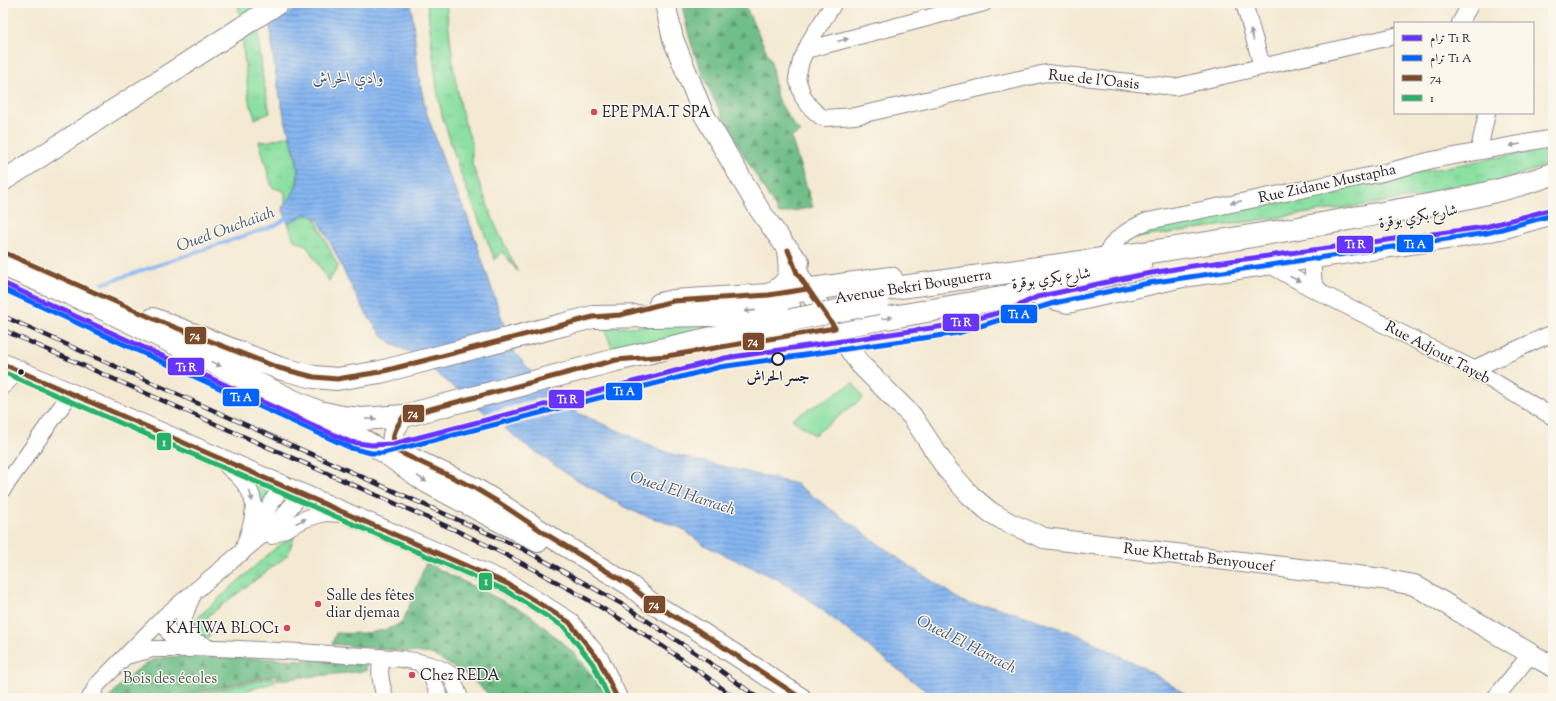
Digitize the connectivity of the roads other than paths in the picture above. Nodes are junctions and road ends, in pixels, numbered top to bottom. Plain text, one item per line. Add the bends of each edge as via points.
1 (279, 3) edge
2 (665, 3) edge
3 (834, 3) edge
4 (984, 3) edge
5 (1244, 3) edge
6 (1471, 3) edge
7 (1461, 22) edge
8 (1394, 36) edge
9 (806, 50) junction
10 (1262, 66) junction
11 (1487, 114) edge
12 (1553, 138) edge
13 (1479, 150) junction
14 (1553, 174) edge
15 (3, 181) edge
16 (1553, 185) edge
17 (1553, 216) edge
18 (788, 250) junction
19 (3, 252) edge
20 (1102, 255) junction
21 (1139, 259) junction
22 (1312, 260) junction
23 (3, 265) edge
24 (1270, 265) junction
25 (814, 288) junction
26 (1016, 292) junction
27 (1321, 292) junction
28 (769, 295) junction
29 (876, 297) junction
30 (790, 313) junction
31 (620, 315) junction
32 (838, 325) junction
33 (1553, 333) edge
34 (616, 360) junction
35 (11, 368) edge
36 (1474, 369) junction
37 (3, 386) edge
38 (71, 393) junction
39 (319, 412) junction
40 (404, 416) junction
41 (1553, 417) edge
42 (217, 457) junction
43 (3, 489) edge
44 (291, 489) junction
45 (350, 515) junction
46 (242, 553) junction
47 (194, 593) junction
48 (650, 602) junction
49 (164, 617) junction
50 (215, 648) junction
51 (1530, 655) junction
52 (126, 656) junction
53 (382, 658) junction
54 (420, 663) junction
55 (1553, 667) edge
56 (90, 698) edge
57 (385, 698) edge
58 (440, 698) edge
59 (460, 698) edge
60 (617, 698) edge
61 (801, 698) edge
62 (1494, 698) edge

1 - 15 main road
2 - 18 main road via 673,39 703,112 759,209
3 - 9 street, Rue de l'Oasis
9 -> 4 street
10 -> 5 street
6 - 7 street
8 - 10 street, Rue de l'Oasis via 1289,62
9 - 10 street, Rue de l'Oasis via 798,70 799,87 815,113 825,118 855,116 1046,73 1175,87
11 - 13 street
12 -> 13 street, Rue Zidane Mustapha
13 -> 20 street, Rue Zidane Mustapha via 1378,174 1148,221 1124,234
14 - 21 highway, شارع بكري بوقرة via 1485,194
16 - 21 highway, شارع بكري بوقرة via 1478,206
17 - 22 street via 1467,238
18 - 25 main road
18 - 28 highway via 788,280 780,289
19 - 31 highway, Avenue Bekri Bouguerra via 159,321 279,368 314,377 337,379 380,372 593,317
20 - 21 highway, Avenue Bekri Bouguerra
20 - 25 highway via 1042,255
20 - 29 highway, Avenue Bekri Bouguerra
21 - 26 highway via 1063,286
21 - 29 highway, شارع بكري بوقرة
22 - 24 street
22 - 27 street via 1313,281
23 -> 39 highway, Avenue Bekri Bouguerra via 98,306 267,390
24 - 26 street via 1143,287 1068,305
24 -> 27 street, Rue Adjout Tayeb
25 - 28 highway
25 - 32 highway via 822,293
32 -> 26 highway via 1007,297
27 - 36 street, Rue Adjout Tayeb
28 - 31 highway via 674,301
29 - 30 highway, Avenue Bekri Bouguerra
30 -> 31 highway, Avenue Bekri Bouguerra
30 - 34 highway, Avenue Bekri Bouguerra
32 - 34 highway via 667,356
32 - 51 main road, Rue Khettab Benyoucef via 860,364 912,416 947,469 970,495 990,512 1028,533 1044,538 1414,585
33 - 36 street
34 - 40 highway, Avenue Bekri Bouguerra
35 - 37 street
35 - 38 main road
36 - 41 street, Rue Adjout Tayeb
38 - 42 main road
38 - 43 street
39 -> 40 highway, Avenue Bekri Bouguerra via 362,419
39 -> 48 main road via 451,497 638,598
40 - 48 main road via 393,436 393,444 397,450 473,487 631,586
42 - 44 main road
42 -> 46 street via 242,477 253,499 254,518
44 - 45 main road
44 - 46 street via 296,500 279,522
46 -> 45 street via 305,519 324,513
45 - 60 main road via 508,584 569,622 599,660
46 - 47 street
47 - 49 street
47 - 50 street via 183,621 184,631 197,642
48 - 61 main road
49 - 50 street via 169,634 180,644
49 - 52 street
50 - 52 street via 153,649
50 - 53 street
51 - 55 main road, Rue Khettab Benyoucef
51 - 62 street
52 - 56 street via 97,685
53 - 54 street
53 - 57 street via 380,674
54 - 58 street via 430,672
54 - 59 street via 434,665 451,674

